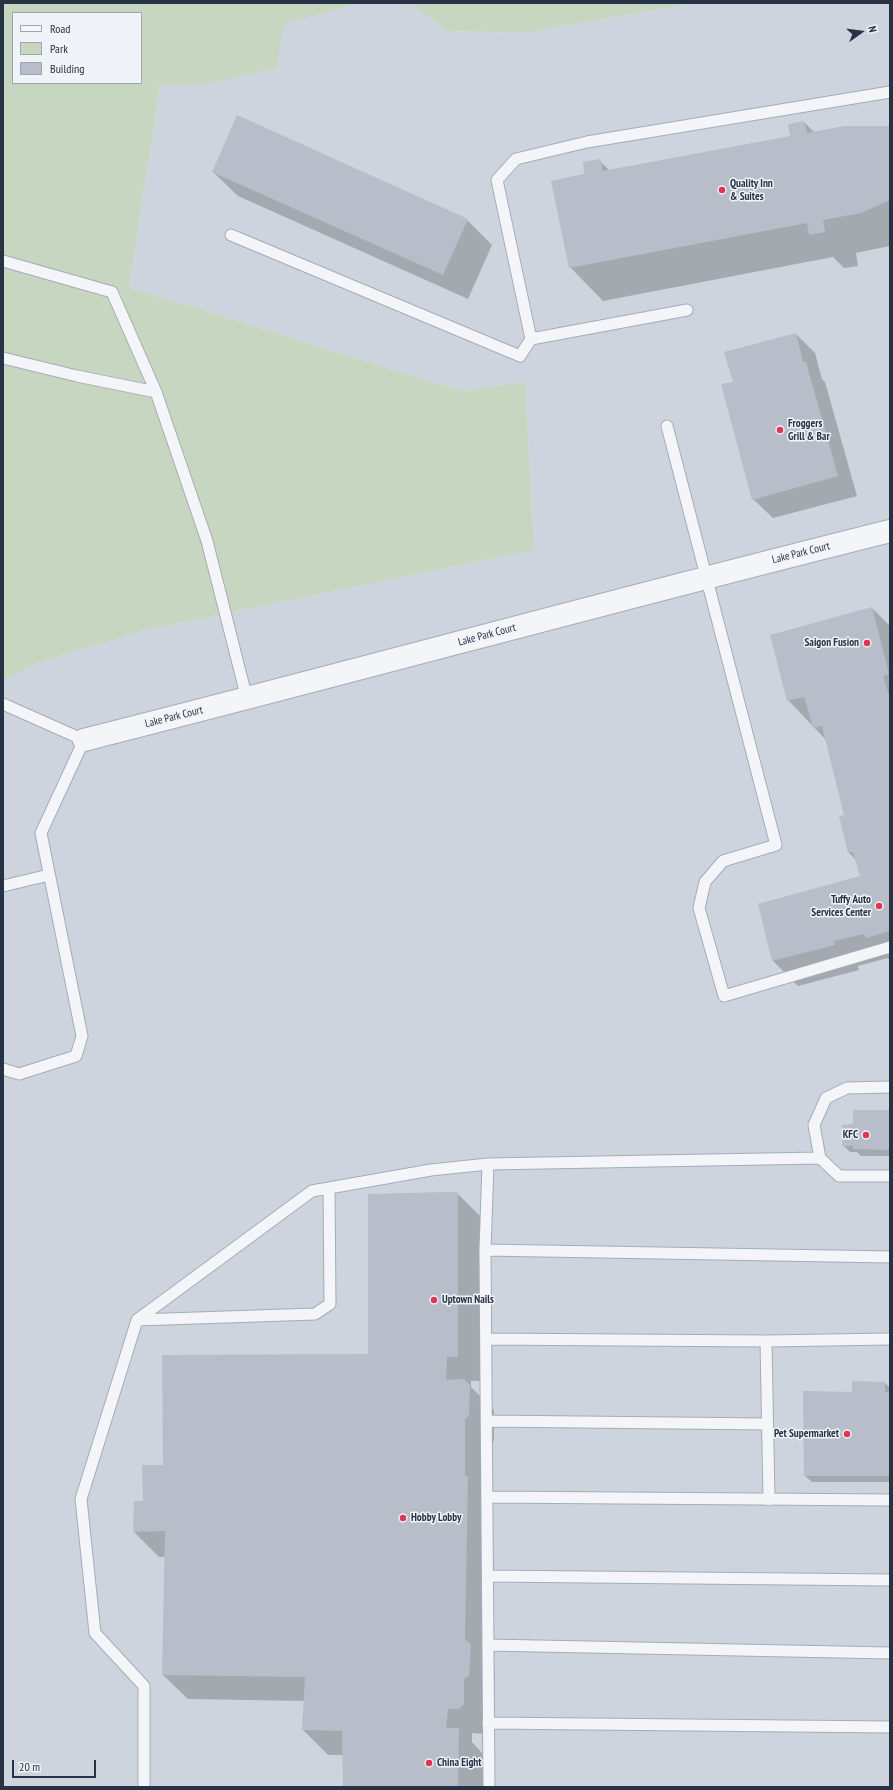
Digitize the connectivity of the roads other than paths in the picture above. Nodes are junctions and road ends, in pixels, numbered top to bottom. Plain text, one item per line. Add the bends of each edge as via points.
1 (890, 92) edge
2 (231, 235) dead end
3 (3, 261) edge
4 (687, 310) dead end
5 (531, 339) junction
6 (3, 358) edge
7 (156, 392) junction
8 (667, 426) dead end
9 (890, 531) edge
10 (707, 577) junction
11 (247, 699) junction
12 (3, 704) edge
13 (84, 740) junction
14 (49, 875) junction
15 (3, 886) edge
16 (890, 947) edge
17 (3, 1069) edge
18 (890, 1087) edge
19 (820, 1158) junction
20 (488, 1164) junction
21 (890, 1176) edge
22 (329, 1188) junction
23 (485, 1250) junction
24 (890, 1257) edge
25 (137, 1320) junction
26 (486, 1339) junction
27 (890, 1339) edge
28 (766, 1340) junction
29 (487, 1421) junction
30 (767, 1424) junction
31 (488, 1497) junction
32 (769, 1500) junction
33 (890, 1500) edge
34 (488, 1576) junction
35 (890, 1580) edge
36 (488, 1645) junction
37 (890, 1653) edge
38 (488, 1723) junction
39 (890, 1727) edge
40 (144, 1787) edge
41 (489, 1787) edge

1 - 5 lane via 587,142 516,159 497,180
2 - 5 lane via 520,356
3 - 7 lane via 112,292
4 - 5 lane
6 - 7 lane
7 - 11 lane via 207,541
8 - 10 lane
9 - 10 street, Lake Park Court
10 - 11 street, Lake Park Court
10 - 16 lane via 776,845 723,861 705,882 699,908 724,996
11 - 13 street, Lake Park Court
12 - 13 lane
13 - 14 lane via 40,833
14 - 15 lane
14 - 17 lane via 82,1036 76,1056 19,1074
18 - 19 lane via 847,1088 826,1098 814,1125
19 - 20 lane
19 - 21 lane via 839,1176
20 - 22 lane via 431,1170
20 - 23 lane
22 - 25 lane via 312,1191
22 - 25 lane via 330,1304 315,1314
23 - 24 lane
23 - 26 lane
25 - 40 lane via 81,1499 95,1633 144,1686
26 - 28 lane
26 - 29 lane
27 - 28 lane
28 - 30 lane
29 - 30 lane
29 - 31 lane
30 - 32 lane
31 - 32 lane
31 - 34 lane
32 - 33 lane
34 - 35 lane
34 - 36 lane
36 - 37 lane
36 - 38 lane
38 - 39 lane
38 - 41 lane

